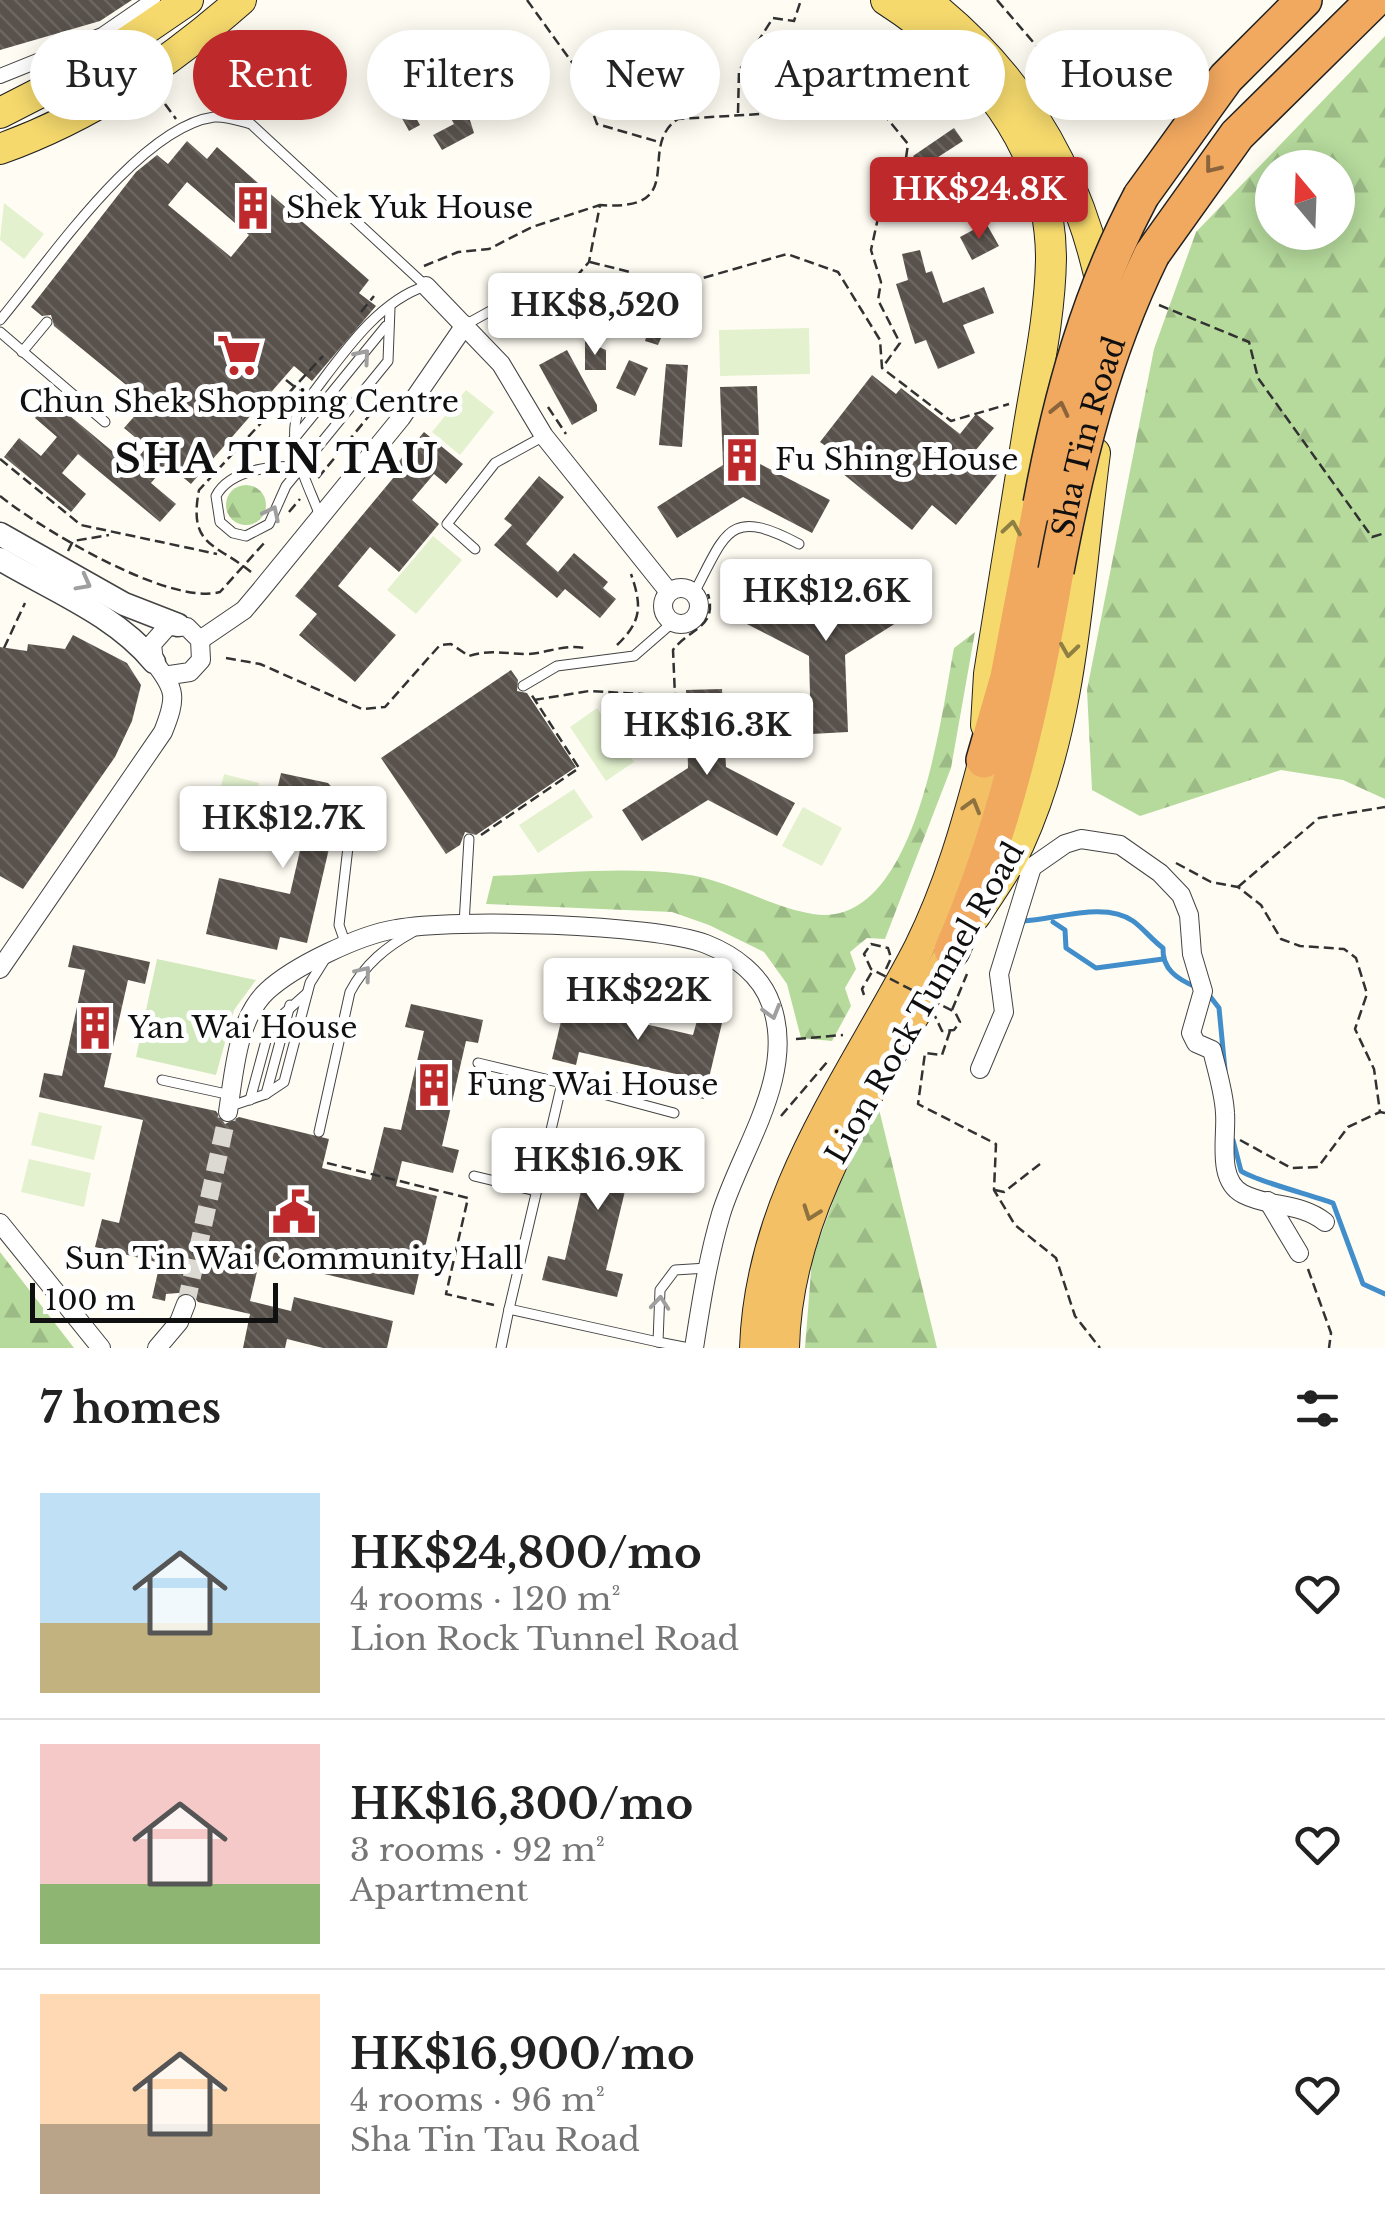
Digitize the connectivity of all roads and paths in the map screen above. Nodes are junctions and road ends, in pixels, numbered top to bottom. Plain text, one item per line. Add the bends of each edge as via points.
1 (153, 0) edge
2 (188, 0) edge
3 (241, 0) edge
4 (527, 0) edge
5 (801, 0) edge
6 (886, 0) edge
7 (925, 0) edge
8 (997, 0) edge
9 (1304, 0) edge
10 (1374, 0) edge
11 (113, 30) edge
12 (120, 30) edge
13 (1025, 33) edge
14 (30, 65) edge
15 (0, 76) edge
16 (30, 92) edge
17 (0, 114) edge
18 (738, 114) junction
19 (173, 115) edge
20 (181, 126) junction
21 (662, 143) junction
22 (0, 149) edge
23 (600, 205) junction
24 (589, 262) junction
25 (421, 266) dead end
26 (576, 277) dead end
27 (426, 286) junction
28 (374, 296) dead end
29 (395, 300) junction
30 (1149, 301) dead end
31 (503, 304) dead end
32 (361, 312) dead end
33 (0, 320) edge
34 (47, 322) dead end
35 (387, 325) junction
36 (465, 325) junction
37 (0, 332) edge
38 (22, 352) junction
39 (322, 357) dead end
40 (882, 368) junction
41 (286, 380) dead end
42 (296, 388) junction
43 (309, 398) junction
44 (1014, 400) dead end
45 (384, 404) dead end
46 (105, 422) dead end
47 (544, 436) junction
48 (293, 440) junction
49 (0, 459) edge
50 (301, 467) junction
51 (309, 488) junction
52 (0, 496) edge
53 (288, 514) dead end
54 (320, 516) junction
55 (1385, 532) edge
56 (0, 534) edge
57 (266, 540) dead end
58 (799, 544) dead end
59 (474, 549) dead end
60 (220, 555) junction
61 (0, 559) edge
62 (244, 566) junction
63 (250, 572) dead end
64 (632, 574) dead end
65 (669, 592) junction
66 (694, 593) junction
67 (25, 602) dead end
68 (672, 623) junction
69 (178, 625) junction
70 (694, 634) dead end
71 (200, 640) junction
72 (4, 648) dead end
73 (583, 648) dead end
74 (603, 652) dead end
75 (226, 658) dead end
76 (162, 669) junction
77 (524, 685) joint
78 (534, 700) junction
79 (984, 760) junction
80 (1385, 807) edge
81 (351, 820) dead end
82 (469, 841) joint
83 (1138, 856) junction
84 (1020, 866) junction
85 (1238, 887) junction
86 (464, 924) junction
87 (425, 925) junction
88 (346, 945) junction
89 (952, 950) junction
90 (327, 956) junction
91 (886, 969) dead end
92 (0, 970) edge
93 (873, 970) junction
94 (308, 992) junction
95 (960, 995) dead end
96 (867, 1002) dead end
97 (290, 1004) junction
98 (952, 1010) junction
99 (935, 1016) dead end
100 (950, 1031) junction
101 (843, 1035) dead end
102 (794, 1040) dead end
103 (837, 1049) dead end
104 (478, 1063) dead end
105 (980, 1070) dead end
106 (162, 1080) dead end
107 (562, 1084) junction
108 (266, 1094) junction
109 (250, 1100) junction
110 (229, 1105) junction
111 (1383, 1112) edge
112 (674, 1113) dead end
113 (780, 1117) dead end
114 (319, 1132) dead end
115 (1225, 1134) junction
116 (326, 1163) dead end
117 (1040, 1164) dead end
118 (474, 1176) dead end
119 (994, 1190) junction
120 (536, 1191) junction
121 (1268, 1201) junction
122 (1325, 1222) dead end
123 (0, 1223) edge
124 (1299, 1253) joint
125 (707, 1268) junction
126 (186, 1304) tunnel mouth
127 (509, 1309) junction
128 (658, 1342) junction
129 (101, 1348) edge
130 (156, 1348) edge
131 (501, 1348) edge
132 (691, 1348) edge
133 (754, 1348) edge
134 (784, 1348) edge
135 (1100, 1348) edge
136 (1329, 1348) edge

1 - 11 street
2 - 12 main road
3 - 22 main road via 151,74 79,117
4 - 21 path via 576,68 597,124
5 - 18 path via 794,21 773,18 739,71
79 -> 6 main road, Lion Rock Tunnel Road via 988,674 1049,306 1049,232 1029,156 992,92 946,43
7 -> 84 main road, Lion Rock Tunnel Road via 992,60 1053,146 1084,218 1105,303 1103,399 1060,711
8 - 13 path
79 -> 9 highway, Sha Tin Road, bridge via 1008,678 1078,344 1100,280 1142,196 1226,78
10 -> 89 highway, Sha Tin Road, bridge via 1237,135 1152,254 1120,324 1091,408 1012,780
14 - 15 street
16 - 17 main road
18 - 21 path via 678,119
18 - 40 path via 854,104 886,116 908,144 898,189 872,234 878,300 900,343
19 - 20 path
20 - 27 lane via 216,117 251,124
20 - 33 lane via 125,171
21 - 23 path via 647,198 632,207
23 - 24 path
23 - 25 path via 489,249
24 - 26 path
24 - 40 path via 671,287 787,254 838,272 880,340
27 - 29 lane
27 - 36 street
28 - 32 path
29 - 35 lane
29 - 43 lane
30 - 55 path via 1248,342 1258,378 1372,536
31 - 36 lane
34 - 38 lane
48 -> 35 lane
35 - 50 lane via 388,361
36 - 47 street via 501,364
36 - 54 street via 442,364
37 - 38 lane
38 - 46 lane
39 - 42 path
40 - 44 path via 951,420
41 - 42 path
42 - 43 path
42 - 60 path via 199,490 194,515 201,536
43 - 48 lane via 298,412
45 - 51 path
47 - 59 lane via 496,463 447,524
47 - 65 street
48 - 50 lane
49 - 60 path via 82,524
50 -> 50 lane via 230,479 216,496 220,522 238,535 262,530
50 - 51 lane
51 - 53 path
51 - 54 lane
52 - 62 path via 126,570 186,595 220,592
54 - 71 street via 244,610
56 -> 69 street via 124,604
57 - 62 path
58 - 66 lane via 760,525 734,530
60 - 62 path
61 - 76 street via 111,623
62 - 63 path
64 - 74 path via 638,620
65 - 66 street
65 - 68 street via 663,608
66 - 68 street via 698,615 690,623
67 - 72 path
68 - 77 lane via 634,656 558,666
69 - 71 street
69 - 76 street via 156,635 152,650
70 - 78 path via 671,656 676,696 590,692
71 - 76 street via 198,664 185,674
73 - 75 path via 563,644 531,654 485,650 468,656 452,644 440,645 376,710 260,664
76 - 92 street via 174,690 164,732
77 - 78 path
78 - 82 path via 580,768
133 -> 79 highway, Lion Rock Tunnel Road via 765,1264 790,1186 935,911
80 - 85 path via 1319,818
81 - 88 lane via 339,926
82 - 86 lane
83 - 84 street via 1120,845 1082,839
83 - 85 path via 1179,863 1210,882
83 - 115 street via 1186,904 1202,992 1191,1032 1196,1044 1212,1050
84 - 89 main road, Lion Rock Tunnel Road
84 - 105 street via 999,974 1004,1012
85 - 111 path via 1261,905 1281,940 1344,949 1356,958 1366,994 1355,1030 1374,1069
86 - 87 street
86 -> 125 street via 675,936 728,954 761,985 776,1025 776,1064
87 - 88 street
114 -> 87 lane via 358,975 388,946
88 - 90 street
89 -> 134 highway, Lion Rock Tunnel Road via 819,1192 795,1266
90 - 94 lane
90 - 110 street via 268,990 255,1005
91 - 93 path, bridge via 889,950 877,943 864,952
93 - 96 path, bridge via 862,989
93 - 98 path, bridge
94 - 97 lane
94 - 108 lane via 289,1071
95 - 98 path
97 - 108 lane
97 - 109 lane via 263,1040
98 - 100 path, bridge via 960,1022
99 - 100 path, bridge via 939,1029
100 - 119 path, bridge via 942,1056 925,1053 918,1104 996,1144
101 - 102 path
103 - 113 path
104 - 107 lane
106 - 110 lane
107 - 112 lane
107 - 120 lane
108 - 109 lane
109 - 110 lane
111 - 115 path via 1348,1127 1318,1167 1291,1168
115 - 121 street via 1232,1185
116 - 127 path via 468,1198 446,1294
117 - 119 path via 1004,1192
118 - 120 lane
119 - 135 path via 1015,1226 1056,1258 1075,1316
120 - 127 lane
121 - 122 street
121 - 124 street
123 - 129 street
124 - 136 path via 1317,1286
128 -> 125 lane via 664,1279 688,1266
125 - 132 street
126 - 130 street via 174,1331
127 - 128 lane
127 - 131 lane
128 - 132 lane

